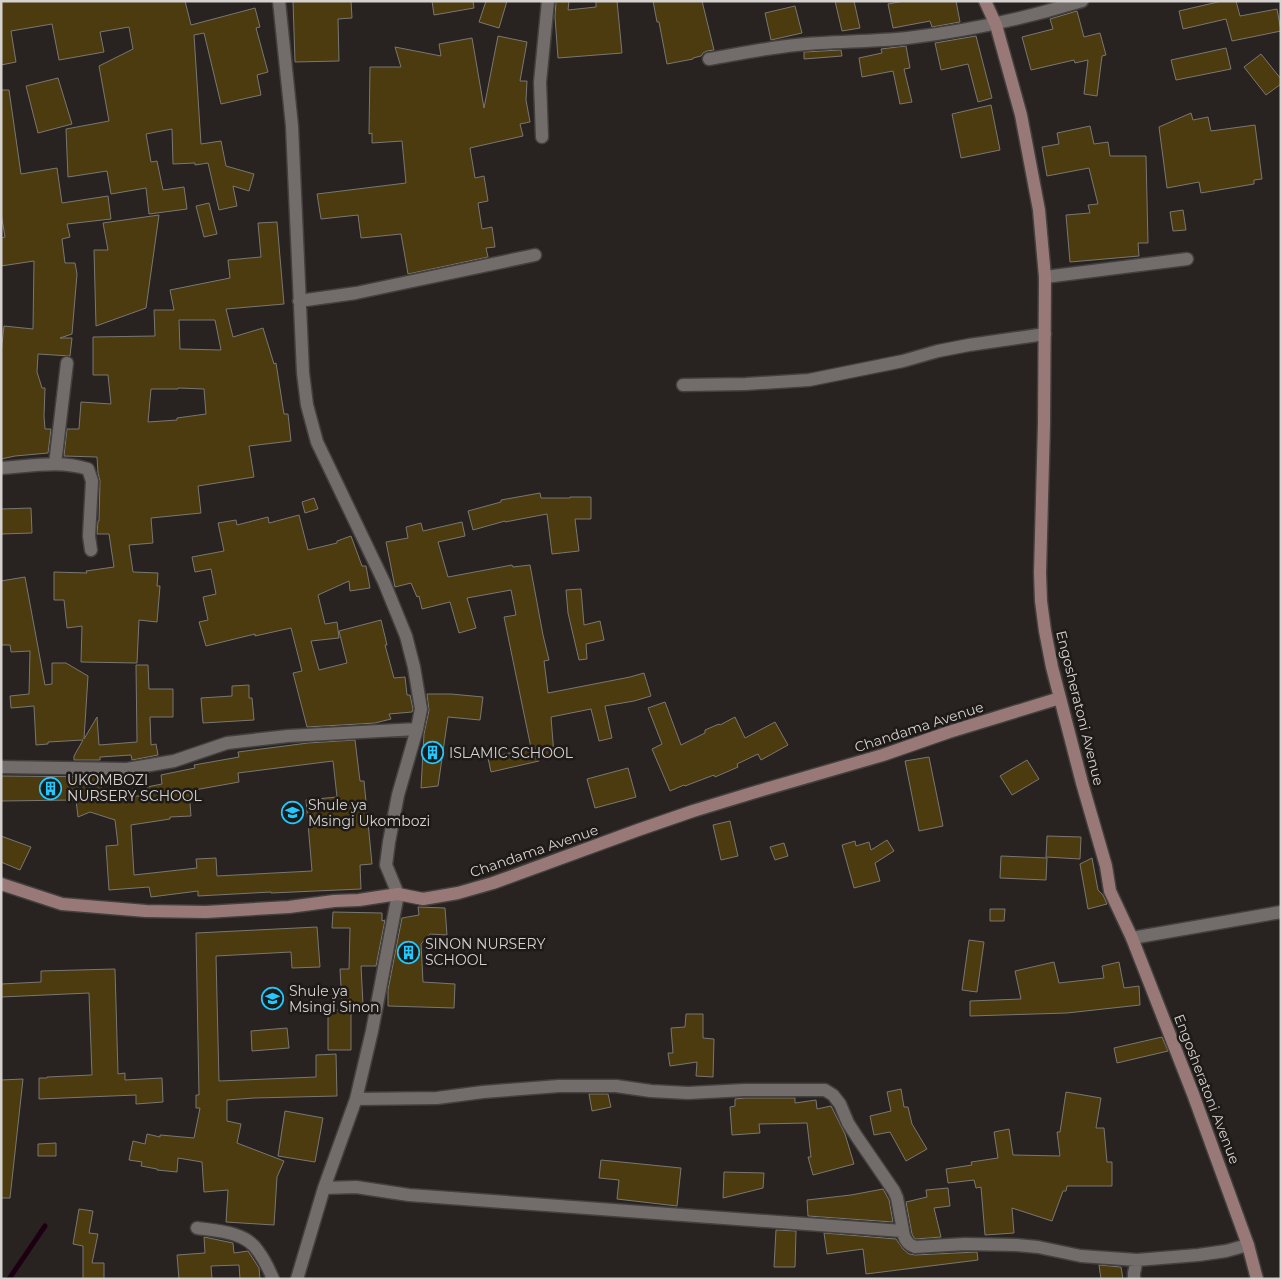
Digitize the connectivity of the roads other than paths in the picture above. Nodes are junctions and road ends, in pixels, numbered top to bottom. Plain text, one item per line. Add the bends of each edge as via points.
1 (279, 1) edge
2 (548, 1) edge
3 (985, 1) edge
4 (1082, 1) edge
5 (996, 25) junction
6 (709, 59) dead end
7 (542, 138) dead end
8 (535, 255) dead end
9 (1188, 260) dead end
10 (1045, 277) junction
11 (299, 301) junction
12 (1045, 334) junction
13 (67, 364) dead end
14 (683, 385) dead end
15 (55, 464) junction
16 (1, 468) edge
17 (92, 550) dead end
18 (1060, 698) junction
19 (417, 729) junction
20 (1, 767) edge
21 (1, 884) edge
22 (398, 894) junction
23 (1281, 912) edge
24 (1132, 938) junction
25 (356, 1099) junction
26 (324, 1188) junction
27 (197, 1228) dead end
28 (902, 1231) junction
29 (1248, 1245) junction
30 (1137, 1260) junction
31 (273, 1279) edge
32 (297, 1279) edge
33 (1134, 1279) edge
34 (1257, 1279) edge

1 - 11 street via 292,126
2 - 7 street via 540,82
3 - 5 street, Engosheratoni Avenue
4 - 5 street
5 - 6 street via 904,38 795,45
5 - 10 street, Engosheratoni Avenue via 1028,144 1039,210
8 - 11 street via 356,293
9 - 10 street
10 - 12 street, Engosheratoni Avenue
11 - 19 street via 302,372 317,442 384,582 406,636 420,701
12 - 14 street via 938,351 809,380
12 - 18 street, Engosheratoni Avenue via 1040,572 1047,640
13 - 15 street
15 - 16 street
15 - 17 street via 88,469 92,481
18 - 22 street, Chandama Avenue via 693,811 493,883 423,899
18 - 24 street, Engosheratoni Avenue via 1110,891
19 - 20 street via 227,743 174,761 127,769
19 - 22 street via 398,796 386,865
21 - 22 street, Chandama Avenue via 62,904 146,911 206,912
22 - 25 street
23 - 24 street
24 - 29 street, Engosheratoni Avenue
25 - 26 street
25 - 28 street via 437,1098 559,1086 616,1086 688,1093 825,1090 834,1095 848,1123 894,1191
26 - 28 street via 356,1187 429,1197
26 - 32 street
27 - 31 street via 234,1234 248,1240 258,1249
28 - 30 street via 906,1242 915,1247 1016,1245 1081,1256
29 - 30 street via 1198,1255
29 - 34 street, Engosheratoni Avenue
30 - 33 street

